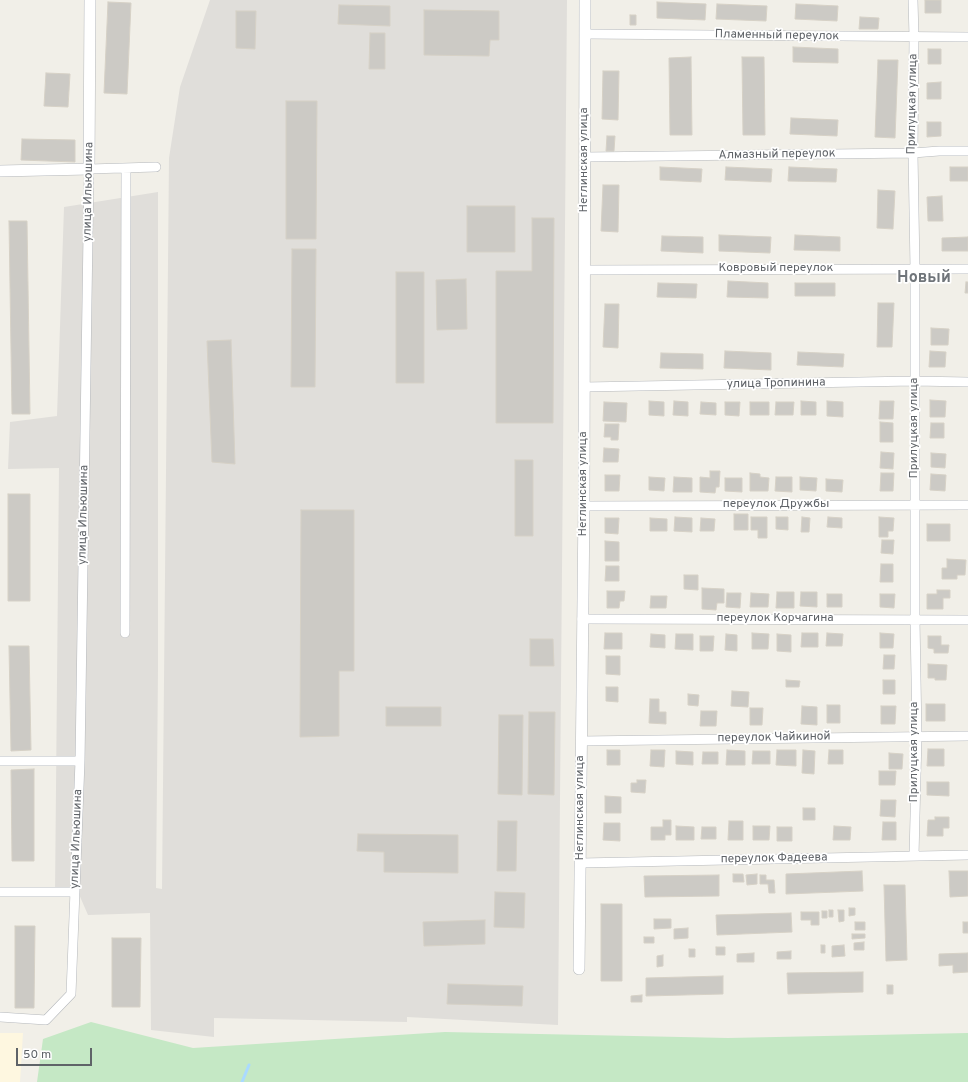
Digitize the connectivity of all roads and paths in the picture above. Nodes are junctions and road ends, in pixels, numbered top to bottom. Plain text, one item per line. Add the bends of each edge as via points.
1 (90, 0) edge
2 (585, 0) edge
3 (913, 0) edge
4 (585, 34) junction
5 (914, 37) junction
6 (968, 37) edge
7 (968, 151) edge
8 (913, 153) junction
9 (585, 157) junction
10 (156, 167) dead end
11 (126, 168) junction
12 (89, 169) junction
13 (0, 171) edge
14 (915, 269) junction
15 (968, 269) edge
16 (585, 270) junction
17 (914, 382) junction
18 (968, 382) edge
19 (584, 386) junction
20 (915, 504) junction
21 (968, 505) edge
22 (584, 506) junction
23 (582, 619) junction
24 (915, 619) junction
25 (968, 620) edge
26 (125, 633) dead end
27 (916, 736) junction
28 (968, 736) edge
29 (581, 741) junction
30 (0, 761) edge
31 (80, 761) junction
32 (968, 855) edge
33 (914, 856) junction
34 (581, 862) junction
35 (0, 892) edge
36 (75, 892) junction
37 (579, 969) dead end
38 (0, 1017) edge

1 - 12 street, улица Ильюшина
2 - 4 street, Неглинская улица
3 - 5 street, Прилуцкая улица
4 - 5 street, Пламенный переулок
4 - 9 street, Неглинская улица
5 - 6 street, Пламенный переулок
5 - 8 street, Прилуцкая улица
7 - 8 street, Алмазный переулок
8 - 9 street, Алмазный переулок
8 - 14 street, Прилуцкая улица
9 - 16 street, Неглинская улица
10 - 11 street
11 - 12 street
11 - 26 street
12 - 13 street
12 - 31 street, улица Ильюшина
14 - 15 street, Ковровый переулок
14 - 16 street, Ковровый переулок
14 - 17 street, Прилуцкая улица
16 - 19 street, Неглинская улица
17 - 18 street, улица Тропинина
17 - 19 street, улица Тропинина
17 - 20 street, Прилуцкая улица
19 - 22 street, Неглинская улица
20 - 21 street, переулок Дружбы
20 - 22 street, переулок Дружбы
20 - 24 street, Прилуцкая улица
22 - 23 street, Неглинская улица
23 - 24 street, переулок Корчагина
23 - 29 street, Неглинская улица
24 - 25 street, переулок Корчагина
24 - 27 street, Прилуцкая улица
27 - 28 street, переулок Чайкиной
27 - 29 street, переулок Чайкиной
27 - 33 street, Прилуцкая улица
29 - 34 street, Неглинская улица
30 - 31 street
31 - 36 street, улица Ильюшина
32 - 33 street, переулок Фадеева
33 - 34 street, переулок Фадеева
34 - 37 street, Неглинская улица
35 - 36 street
36 - 38 street, улица Ильюшина via 71,994 46,1020

